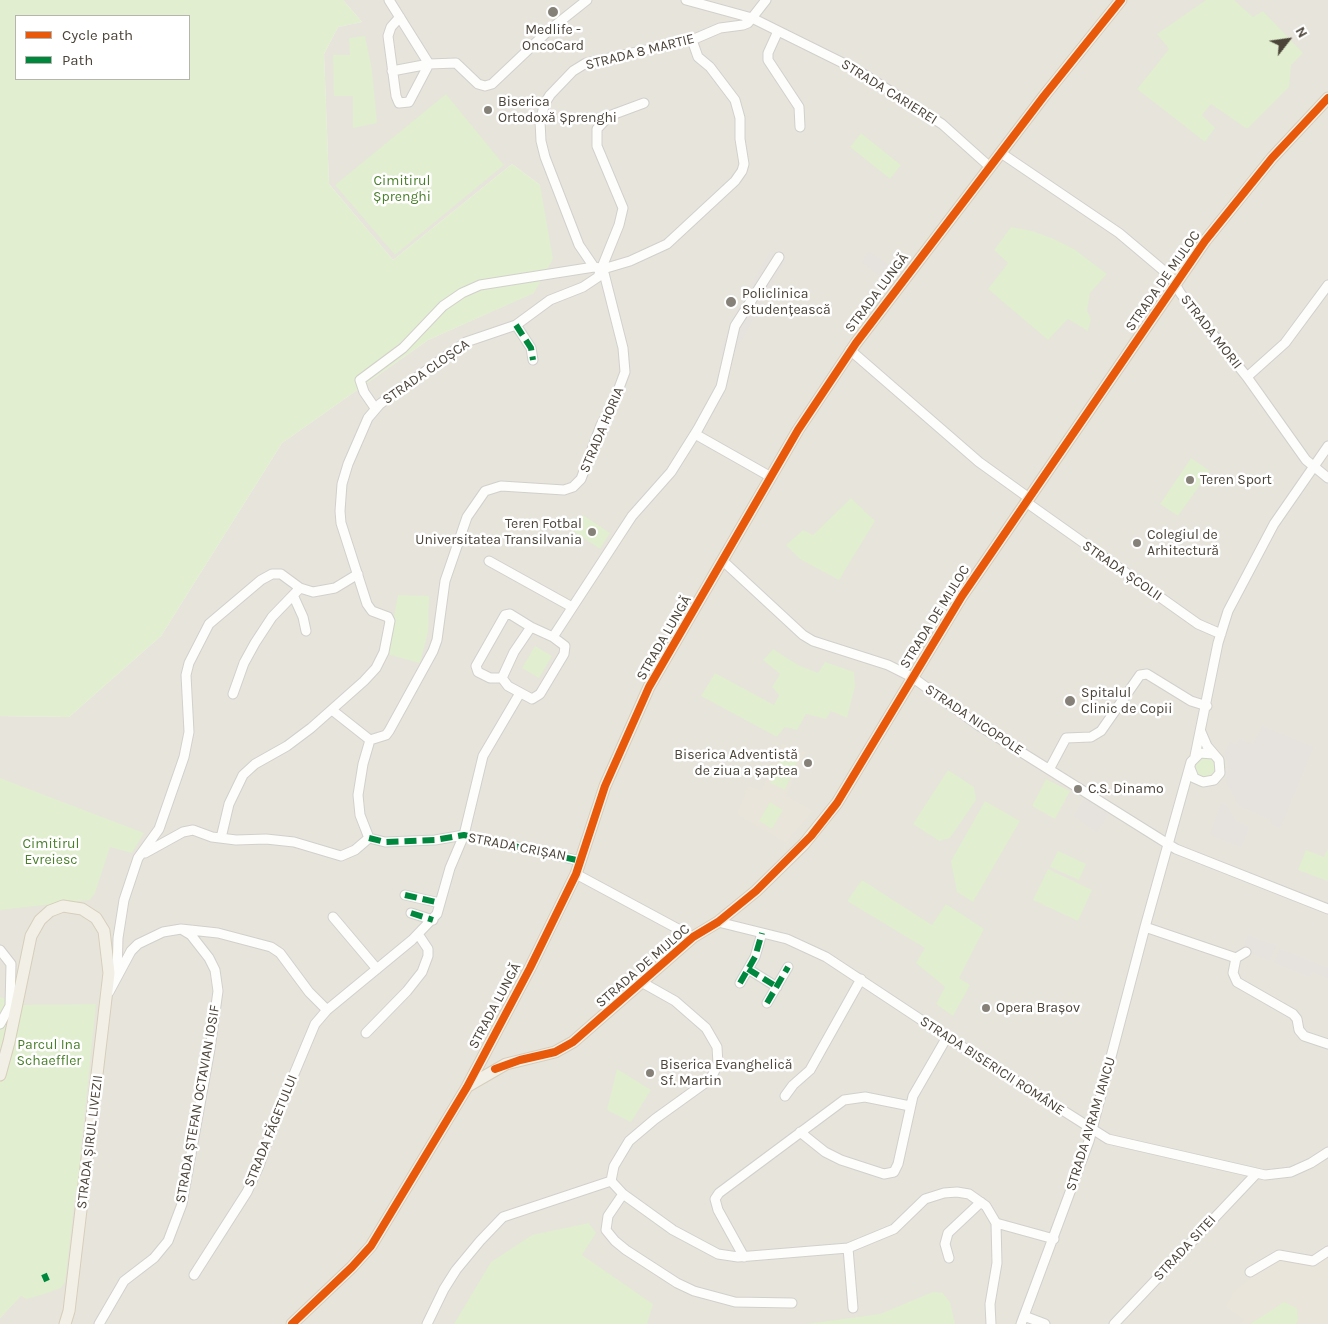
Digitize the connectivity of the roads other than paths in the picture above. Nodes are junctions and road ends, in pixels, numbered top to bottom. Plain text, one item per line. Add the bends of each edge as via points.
1 (389, 0) edge
2 (587, 0) edge
3 (686, 0) edge
4 (764, 0) edge
5 (1121, 0) edge
6 (400, 17) junction
7 (752, 18) junction
8 (778, 31) junction
9 (692, 40) junction
10 (429, 64) junction
11 (392, 71) junction
12 (1328, 98) edge
13 (644, 103) dead end
14 (800, 127) dead end
15 (1001, 154) junction
16 (990, 167) junction
17 (779, 257) dead end
18 (598, 268) junction
19 (1175, 284) junction
20 (1328, 285) edge
21 (516, 325) junction
22 (850, 350) junction
23 (533, 360) dead end
24 (1247, 377) junction
25 (375, 408) junction
26 (695, 434) junction
27 (1328, 446) edge
28 (1313, 467) junction
29 (771, 477) junction
30 (1328, 478) edge
31 (1028, 500) junction
32 (488, 561) dead end
33 (723, 561) junction
34 (358, 574) junction
35 (300, 588) junction
36 (293, 595) junction
37 (572, 608) junction
38 (530, 627) junction
39 (306, 631) dead end
40 (1221, 634) junction
41 (553, 636) junction
42 (912, 677) junction
43 (502, 678) junction
44 (520, 693) junction
45 (233, 694) dead end
46 (1207, 706) junction
47 (332, 710) junction
48 (1201, 732) junction
49 (370, 740) junction
50 (1214, 754) junction
51 (1195, 756) junction
52 (1050, 768) junction
53 (1190, 768) junction
54 (1201, 782) junction
55 (1182, 798) junction
56 (464, 836) junction
57 (221, 838) junction
58 (370, 838) junction
59 (1169, 845) junction
60 (139, 856) junction
61 (581, 861) junction
62 (576, 874) junction
63 (405, 895) dead end
64 (440, 903) junction
65 (1328, 910) edge
66 (411, 913) dead end
67 (333, 917) dead end
68 (433, 920) junction
69 (718, 922) junction
70 (1145, 927) junction
71 (181, 929) junction
72 (762, 933) junction
73 (418, 934) junction
74 (693, 937) junction
75 (1246, 952) dead end
76 (1, 953) edge
77 (1236, 958) junction
78 (788, 967) dead end
79 (377, 969) junction
80 (748, 969) junction
81 (113, 974) junction
82 (861, 979) junction
83 (643, 983) junction
84 (740, 983) dead end
85 (777, 987) junction
86 (767, 1003) dead end
87 (327, 1010) junction
88 (12, 1011) junction
89 (0, 1024) edge
90 (366, 1033) dead end
91 (947, 1037) junction
92 (1328, 1044) edge
93 (486, 1052) junction
94 (495, 1069) junction
95 (0, 1075) edge
96 (467, 1087) junction
97 (784, 1096) dead end
98 (910, 1106) junction
99 (1092, 1131) junction
100 (800, 1132) junction
101 (1328, 1152) edge
102 (1256, 1174) junction
103 (611, 1181) junction
104 (623, 1194) junction
105 (981, 1202) junction
106 (996, 1222) junction
107 (1054, 1239) junction
108 (848, 1248) junction
109 (1328, 1251) edge
110 (744, 1257) junction
111 (949, 1258) dead end
112 (1250, 1272) dead end
113 (194, 1275) dead end
114 (792, 1303) dead end
115 (853, 1308) dead end
116 (69, 1311) junction
117 (1023, 1320) edge
118 (65, 1324) edge
119 (71, 1324) edge
120 (99, 1324) edge
121 (292, 1324) edge
122 (428, 1324) edge
123 (991, 1324) edge
124 (1045, 1324) edge
125 (1114, 1324) edge

1 - 6 street
2 - 10 street via 548,31 492,84 478,84 456,63
3 - 7 street, STRADA CARIEREI
4 - 7 street
5 - 15 main road, STRADA LUNGĂ
6 - 10 street
6 - 11 street via 388,36
7 - 8 street, STRADA CARIEREI
7 - 9 street, STRADA 8 MARTIE via 743,25 720,28
8 - 14 street via 768,60 800,107
8 - 16 street, STRADA CARIEREI via 896,92 942,124
9 - 18 street via 698,57 710,67 735,100 740,118 744,168 735,181 668,244 642,257
9 - 18 street, STRADA 8 MARTIE via 586,63 573,71 545,103 540,130 544,157 579,245
10 - 11 street
10 - 11 street via 406,104 397,100
12 - 19 main road, STRADA DE MIJLOC via 1234,204
13 - 18 street via 609,116 597,129 597,146 623,208
15 - 16 main road, STRADA LUNGĂ
15 - 19 street, STRADA MORII via 1119,233 1170,276
16 - 22 main road, STRADA LUNGĂ
17 - 26 street via 735,326 721,387
18 - 21 street, STRADA CLOȘCA via 589,284 550,300
18 - 25 street via 480,285 462,293 444,306 403,348 360,380
18 - 49 street, STRADA HORIA via 623,348 625,372 581,480 564,490 496,486 478,499 467,517 445,581 433,651 386,736
19 - 24 street, STRADA MORII
19 - 31 main road, STRADA DE MIJLOC
20 - 24 street via 1285,343
21 - 23 street via 531,348
21 - 25 street, STRADA CLOȘCA via 470,340
22 - 29 main road, STRADA LUNGĂ
22 - 31 street, STRADA ȘCOLII via 979,462
24 - 28 street, STRADA MORII
25 - 34 street, STRADA CLOȘCA via 356,445 341,496 341,523
26 - 29 street
26 - 37 street via 671,472 632,516
27 - 28 street
28 - 30 street, STRADA MORII
28 - 40 street via 1263,543 1228,611
29 - 33 main road, STRADA LUNGĂ
31 - 40 street, STRADA ȘCOLII via 1198,624
31 - 42 main road, STRADA DE MIJLOC via 962,596
32 - 37 street
33 - 42 street, STRADA NICOPOLE via 803,635
33 - 61 main road, STRADA LUNGĂ via 637,712 605,786
34 - 35 street via 324,591
34 - 47 street, STRADA CLOȘCA via 369,607 376,614 388,617 390,623 384,652 376,668
35 - 36 street
35 - 60 street via 281,574 272,574 260,580 213,619 188,664 185,682 189,723 187,747 159,829
36 - 39 street via 304,617
36 - 45 street via 255,643
37 - 41 street
38 - 41 street
38 - 43 street
38 - 43 street via 510,614 506,615 476,666 478,672 490,678
40 - 46 street
41 - 44 street via 566,646 564,654 536,698
42 - 52 street, STRADA NICOPOLE via 978,724
42 - 69 main road, STRADA DE MIJLOC via 825,818 780,869
43 - 44 street
44 - 56 street, STRADA FĂGETULUI via 483,756
46 - 48 street
46 - 52 street via 1191,701 1147,674 1140,675 1100,731 1091,737 1066,738
47 - 49 street
47 - 57 street, STRADA CLOȘCA via 243,775 229,804
48 - 50 street
48 - 51 street
49 - 58 street via 358,795 360,815
50 - 51 street via 1206,752
50 - 54 street via 1220,762 1220,773 1212,781
51 - 53 street
52 - 59 street, STRADA NICOPOLE
53 - 54 street via 1194,778
53 - 55 street, STRADA AVRAM IANCU
54 - 55 street via 1191,786
55 - 59 street, STRADA AVRAM IANCU
56 - 58 street, STRADA CRIȘAN via 385,842
56 - 61 street, STRADA CRIȘAN
56 - 64 street, STRADA FĂGETULUI
57 - 58 street via 294,842 341,856
57 - 60 street via 188,830
59 - 65 street, STRADA NICOPOLE
59 - 70 street, STRADA AVRAM IANCU
60 - 81 street via 121,914
61 - 62 main road, STRADA LUNGĂ
62 - 74 street
62 - 93 main road, STRADA LUNGĂ
63 - 64 street
64 - 68 street, STRADA FĂGETULUI
66 - 68 street
67 - 79 street
68 - 73 street, STRADA FĂGETULUI
69 - 72 street, STRADA BISERICII ROMÂNE
69 - 74 main road, STRADA DE MIJLOC
70 - 77 street
70 - 99 street, STRADA AVRAM IANCU
71 - 81 street via 163,932 138,944
71 - 87 street via 218,933 271,947 280,953
71 - 120 street, STRADA ȘTEFAN OCTAVIAN IOSIF via 191,934 209,958 215,970 218,990 182,1204 168,1241 154,1258 124,1281
72 - 80 street
72 - 82 street, STRADA BISERICII ROMÂNE via 800,944
73 - 79 street, STRADA FĂGETULUI
73 - 90 street via 428,949 422,972
74 - 83 main road, STRADA DE MIJLOC
75 - 77 street
76 - 88 street via 9,959 12,970
77 - 92 street via 1233,973 1237,982 1293,1014 1304,1036
78 - 85 street
79 - 87 street, STRADA FĂGETULUI
80 - 84 street
80 - 85 street
81 - 88 main road, STRADA ȘIRUL LIVEZII via 107,940 96,918 76,906 63,906 40,920 31,936
81 - 116 main road, STRADA ȘIRUL LIVEZII
82 - 91 street, STRADA BISERICII ROMÂNE
82 - 97 street via 810,1070
83 - 94 main road, STRADA DE MIJLOC via 563,1048
83 - 103 street via 675,1001 706,1028 717,1046 718,1064 705,1083 649,1124 623,1148 612,1169
85 - 86 street
87 - 113 street, STRADA FĂGETULUI via 309,1035 247,1192
88 - 89 street
88 - 95 main road, STRADA ȘIRUL LIVEZII
91 - 98 street via 917,1087
91 - 99 street, STRADA BISERICII ROMÂNE
93 - 94 main road
93 - 96 main road, STRADA LUNGĂ
94 - 96 main road, STRADA LUNGĂ
96 - 121 main road, STRADA LUNGĂ via 371,1246
98 - 100 street via 853,1097 835,1105
98 - 100 street via 898,1164 889,1174 841,1160
99 - 102 street, STRADA BISERICII ROMÂNE via 1108,1139
99 - 107 street, STRADA AVRAM IANCU
100 - 110 street via 717,1196 718,1210
101 - 102 street, STRADA BISERICII ROMÂNE via 1291,1172
102 - 125 street, STRADA SITEI
103 - 104 street
103 - 122 street via 511,1213 497,1222 456,1270
104 - 110 street via 706,1249
104 - 114 street via 608,1216 606,1230 626,1250 677,1283 735,1302
105 - 106 street
105 - 108 street via 969,1194 957,1192 935,1195 919,1203 894,1229
105 - 111 street via 948,1234
106 - 107 street
106 - 123 street via 997,1264 990,1304
107 - 117 street, STRADA AVRAM IANCU
108 - 110 street
108 - 115 street
109 - 112 street via 1313,1261 1280,1255
116 - 118 main road, STRADA ȘIRUL LIVEZII
116 - 119 main road, STRADA ȘIRUL LIVEZII
117 - 124 street, STRADA AVRAM IANCU

